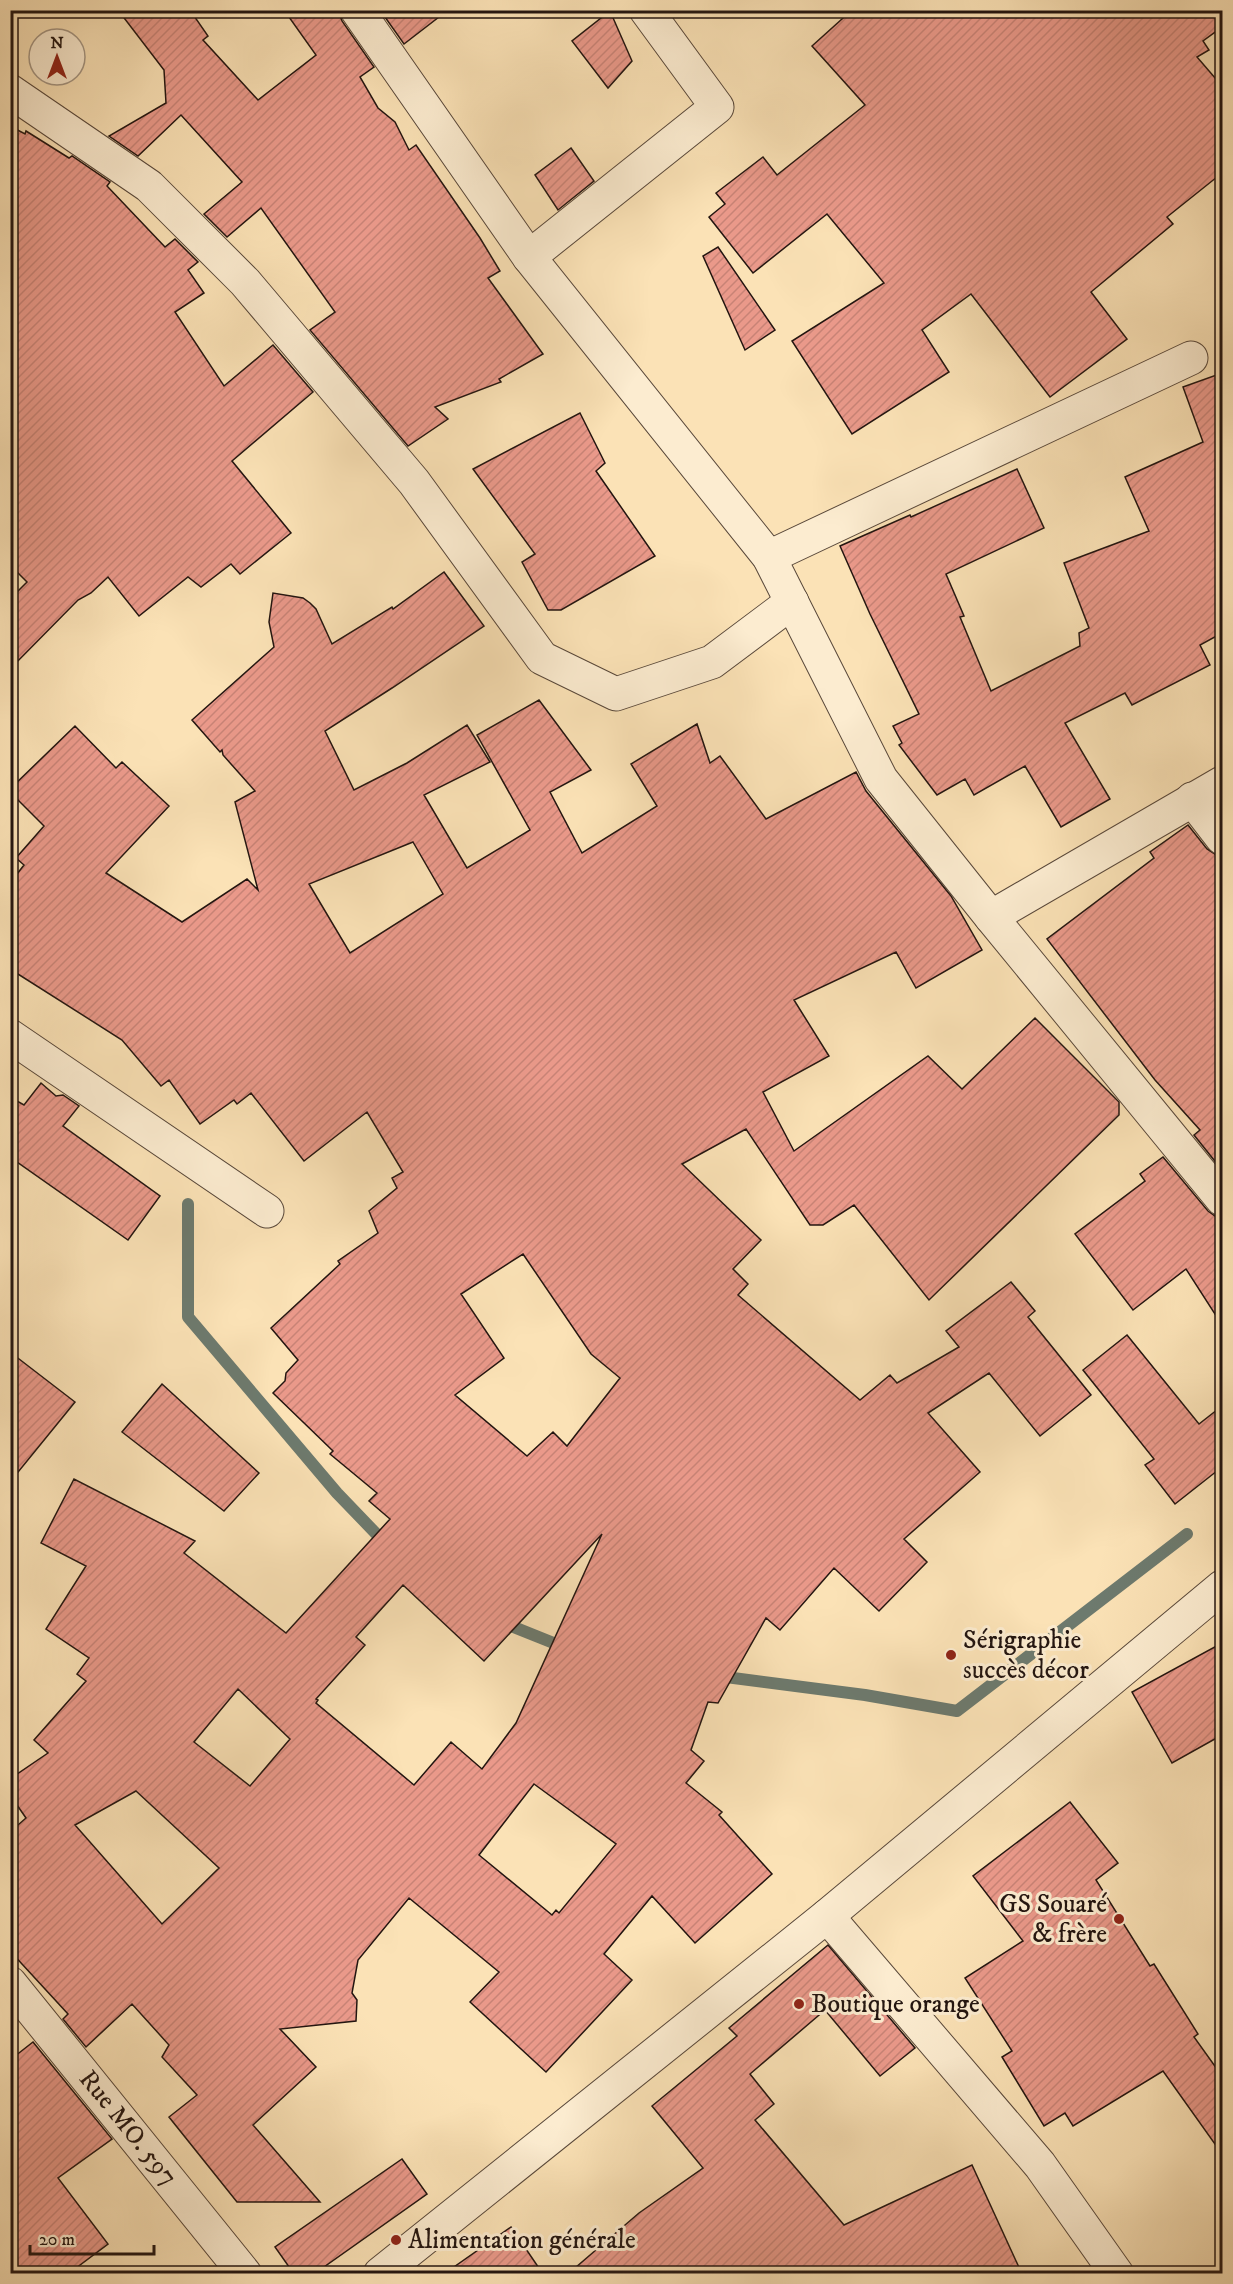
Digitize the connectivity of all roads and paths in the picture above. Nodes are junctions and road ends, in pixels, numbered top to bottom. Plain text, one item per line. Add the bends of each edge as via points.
1 (357, 10) edge
2 (646, 10) edge
3 (10, 91) edge
4 (529, 257) junction
5 (1191, 358) dead end
6 (770, 557) junction
7 (792, 602) junction
8 (1222, 783) edge
9 (1192, 799) junction
10 (1222, 838) edge
11 (991, 917) junction
12 (10, 1036) edge
13 (1222, 1199) edge
14 (267, 1211) dead end
15 (1222, 1587) edge
16 (827, 1916) junction
17 (10, 1983) edge
18 (245, 2274) edge
19 (380, 2274) edge
20 (1117, 2274) edge

1 - 4 street
2 - 4 street via 717,107
3 - 7 street via 149,186 245,282 414,482 542,658 616,694 712,662
4 - 6 street
5 - 6 street
6 - 7 street
7 - 11 street via 881,779
8 - 9 street
9 - 10 street
9 - 11 street
11 - 13 street
12 - 14 street
15 - 16 street
16 - 19 street
16 - 20 street via 1040,2165
17 - 18 street, Rue MO. 597

